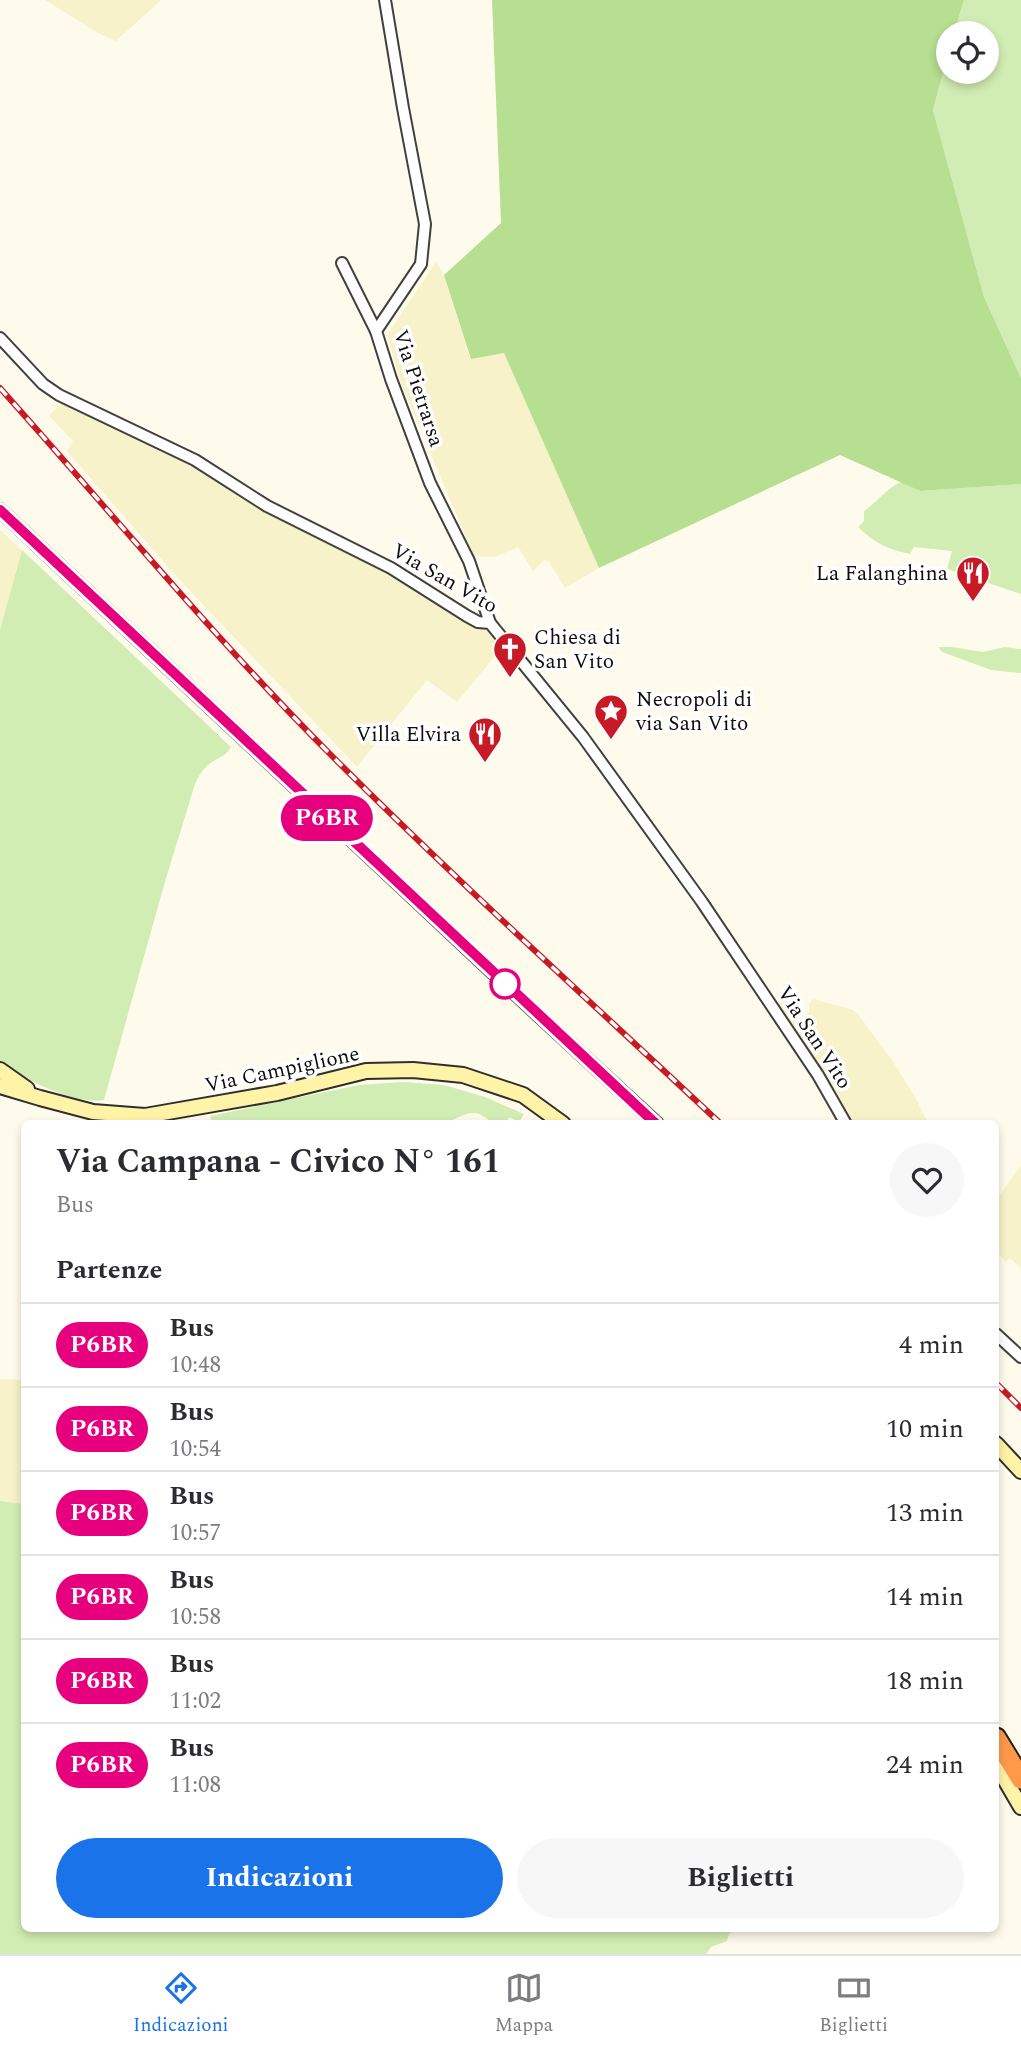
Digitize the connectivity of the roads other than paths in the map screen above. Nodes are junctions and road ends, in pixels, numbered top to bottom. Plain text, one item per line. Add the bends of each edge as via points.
1 (385, 0) edge
2 (342, 263) dead end
3 (376, 331) junction
4 (0, 338) edge
5 (0, 510) edge
6 (490, 623) junction
7 (0, 1070) edge
8 (0, 1086) edge
9 (0, 1093) edge
10 (40, 1098) junction
11 (178, 1112) junction
12 (171, 1120) edge
13 (557, 1120) edge
14 (653, 1120) edge
15 (844, 1120) edge
16 (999, 1337) edge
17 (1021, 1357) edge
18 (999, 1451) edge
19 (1021, 1473) edge
20 (999, 1743) edge
21 (999, 1769) edge
22 (1021, 1779) edge
23 (1021, 1807) edge

1 - 3 street, Via Pietrarsa via 425,225 421,264
2 - 3 street
3 - 6 street, Via Pietrarsa via 430,483 469,561
4 - 6 street, Via San Vito via 59,395 195,460 267,506 391,568 478,622
5 - 14 street
6 - 15 street, Via San Vito via 583,737 702,902
7 - 10 main road
8 - 10 main road
9 - 10 street, Via Campiglione
10 - 11 main road, Via Campiglione via 93,1112 145,1116
11 - 12 street
11 - 13 main road, Via Campiglione via 366,1071 413,1070 463,1075 523,1095
16 - 17 street
18 - 19 main road
20 - 22 highway
21 - 23 main road

